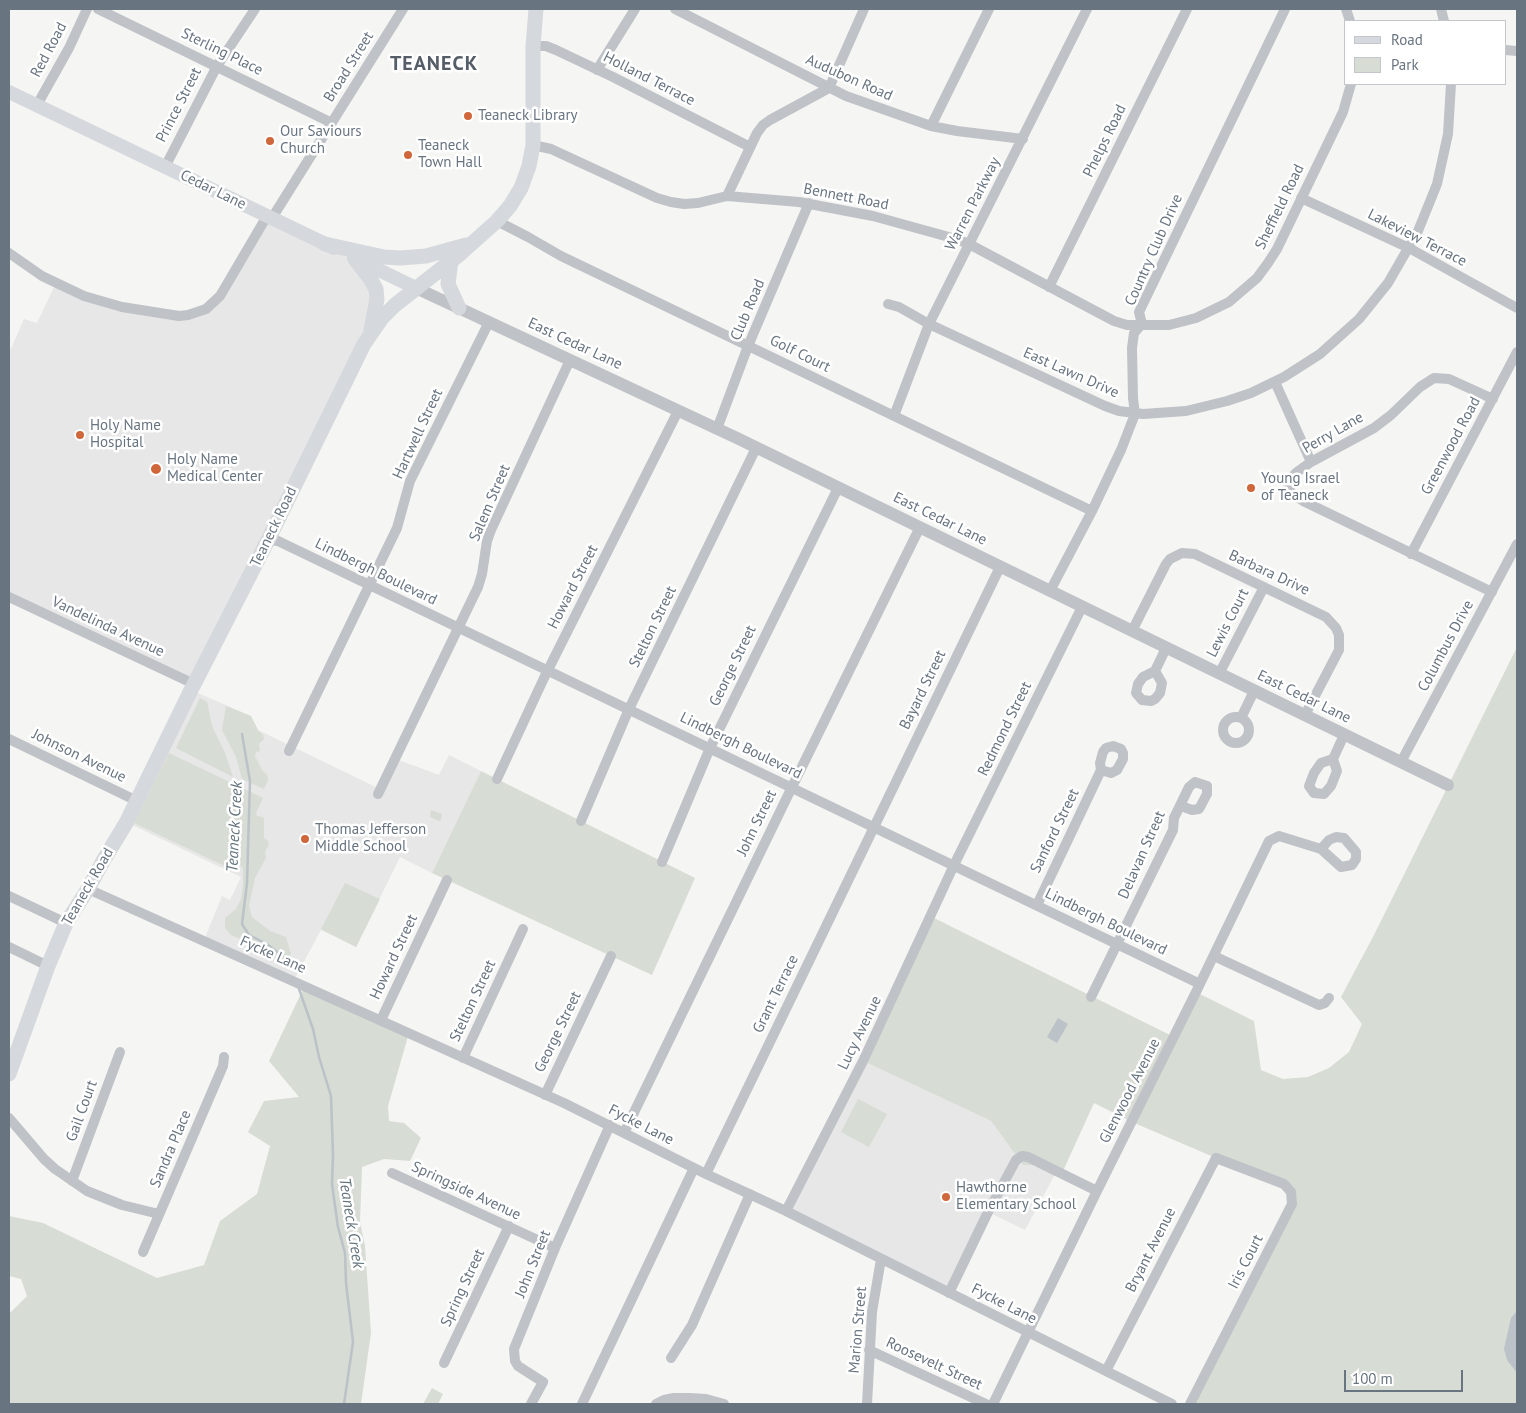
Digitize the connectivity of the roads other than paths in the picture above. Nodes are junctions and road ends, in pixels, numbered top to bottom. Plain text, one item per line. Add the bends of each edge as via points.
1 (86, 9) edge
2 (98, 9) edge
3 (255, 9) edge
4 (403, 9) edge
5 (536, 9) edge
6 (636, 9) edge
7 (675, 9) edge
8 (864, 9) edge
9 (989, 9) edge
10 (1087, 9) edge
11 (1187, 9) edge
12 (1285, 9) edge
13 (533, 46) junction
14 (217, 66) junction
15 (597, 70) junction
16 (1351, 85) edge
17 (1451, 85) edge
18 (829, 88) junction
19 (9, 92) edge
20 (37, 105) junction
21 (332, 123) junction
22 (931, 126) junction
23 (1023, 140) junction
24 (534, 145) junction
25 (750, 147) junction
26 (165, 167) junction
27 (727, 196) junction
28 (1302, 198) junction
29 (809, 203) junction
30 (269, 217) junction
31 (496, 221) junction
32 (472, 243) junction
33 (325, 244) junction
34 (969, 244) junction
35 (1409, 248) junction
36 (9, 253) edge
37 (355, 259) junction
38 (451, 261) junction
39 (1049, 287) junction
40 (416, 288) junction
41 (888, 304) dead end
42 (459, 308) junction
43 (1517, 308) edge
44 (489, 322) junction
45 (929, 324) junction
46 (1142, 324) junction
47 (371, 332) junction
48 (748, 346) junction
49 (1517, 352) edge
50 (570, 360) junction
51 (1275, 382) junction
52 (1493, 398) junction
53 (678, 411) junction
54 (1135, 414) junction
55 (894, 416) junction
56 (717, 429) junction
57 (756, 448) junction
58 (1311, 462) junction
59 (838, 488) junction
60 (1092, 511) junction
61 (920, 528) junction
62 (268, 540) junction
63 (1517, 544) edge
64 (1412, 554) junction
65 (1000, 567) junction
66 (370, 585) junction
67 (1264, 587) junction
68 (1050, 591) junction
69 (1492, 592) junction
70 (9, 597) edge
71 (1082, 607) junction
72 (457, 628) junction
73 (1132, 631) junction
74 (1166, 648) junction
75 (548, 670) junction
76 (1155, 671) dead end
77 (1219, 674) junction
78 (194, 684) junction
79 (1254, 690) junction
80 (629, 710) junction
81 (1305, 716) junction
82 (1241, 718) dead end
83 (1344, 734) junction
84 (9, 739) edge
85 (710, 748) junction
86 (289, 752) dead end
87 (1333, 759) dead end
88 (1401, 762) junction
89 (1101, 770) dead end
90 (497, 779) dead end
91 (1448, 785) dead end
92 (792, 787) junction
93 (378, 794) dead end
94 (137, 801) junction
95 (1181, 806) dead end
96 (581, 821) dead end
97 (874, 826) junction
98 (1321, 849) dead end
99 (662, 862) dead end
100 (954, 865) junction
101 (447, 880) dead end
102 (88, 889) junction
103 (9, 896) edge
104 (1036, 904) junction
105 (66, 923) junction
106 (523, 929) dead end
107 (1117, 944) junction
108 (9, 947) edge
109 (611, 956) dead end
110 (1214, 956) junction
111 (48, 966) junction
112 (1200, 984) junction
113 (1091, 997) dead end
114 (1329, 998) dead end
115 (381, 1020) junction
116 (120, 1052) dead end
117 (224, 1057) dead end
118 (463, 1058) junction
119 (9, 1070) edge
120 (545, 1095) junction
121 (9, 1118) edge
122 (610, 1125) junction
123 (624, 1133) junction
124 (1232, 1164) joint
125 (694, 1168) junction
126 (392, 1173) dead end
127 (706, 1174) junction
128 (72, 1181) junction
129 (1097, 1191) junction
130 (750, 1194) junction
131 (786, 1212) junction
132 (159, 1214) junction
133 (509, 1226) junction
134 (555, 1248) junction
135 (143, 1252) dead end
136 (881, 1259) junction
137 (949, 1293) junction
138 (1028, 1333) junction
139 (869, 1350) junction
140 (672, 1358) dead end
141 (444, 1363) dead end
142 (1106, 1371) junction
143 (531, 1404) edge
144 (582, 1404) edge
145 (656, 1404) edge
146 (724, 1404) edge
147 (867, 1404) edge
148 (986, 1404) edge
149 (993, 1404) edge
150 (1172, 1404) edge
151 (1190, 1404) edge

1 - 20 street, Red Road
2 - 14 street, Sterling Place
3 - 14 street, Prince Street
4 - 21 street, Broad Street
5 - 13 main road, Teaneck Road
6 - 15 street
7 - 18 street, Audubon Road
8 - 18 street
9 - 22 street
10 - 23 street, Warren Parkway
11 - 39 street, Phelps Road
12 - 46 street, Country Club Drive via 1139,312
13 - 15 street, Holland Terrace via 549,47
13 - 24 main road, Teaneck Road
14 - 21 street, Sterling Place
14 - 26 street, Prince Street
15 - 25 street, Holland Terrace
16 - 28 street, Sheffield Road via 1342,112
17 - 35 street, East Lawn Drive via 1448,134 1441,169 1430,205
18 - 22 street, Audubon Road
18 - 25 street via 770,120 757,133
19 - 20 main road, Cedar Lane
20 - 26 main road, Cedar Lane
21 - 30 street, Broad Street
22 - 23 street, Audubon Road
23 - 34 street, Warren Parkway
24 - 27 street, Bennett Road via 551,148 656,198 684,204
24 - 31 main road, Teaneck Road via 521,188
25 - 27 street
26 - 30 main road, Cedar Lane
27 - 29 street, Bennett Road
28 - 35 street, Lakeview Terrace
28 - 46 street, Sheffield Road via 1268,264 1243,290 1196,318 1169,325
29 - 34 street, Bennett Road via 873,216
29 - 48 street, Club Road
30 - 33 main road, Cedar Lane
30 - 36 street, Broad Street via 220,296 206,309 188,315 122,308 84,296 42,276
31 - 32 main road, Teaneck Road
31 - 48 street, Golf Court
32 - 33 main road via 426,256 400,258
32 - 38 main road, Teaneck Road
33 - 37 main road, Cedar Lane
34 - 39 street, Bennett Road
34 - 45 street, Warren Parkway
35 - 43 street, Lakeview Terrace
35 - 51 street, East Lawn Drive via 1383,290 1352,326 1320,354
37 - 40 main road, Cedar Lane
37 - 47 main road via 376,289
38 - 40 main road, Teaneck Road
38 - 42 main road via 448,284
39 - 46 street, Bennett Road via 1114,321 1127,325
40 - 42 street, East Cedar Lane
40 - 47 main road, Teaneck Road via 386,313
41 - 45 street, East Lawn Drive
42 - 44 street, East Cedar Lane
44 - 50 street, East Cedar Lane
44 - 66 street, Hartwell Street via 410,481 396,528
45 - 54 street, East Lawn Drive via 1105,406
45 - 55 street, Warren Parkway
46 - 54 street, Country Club Drive via 1134,333 1132,348
47 - 62 main road, Teaneck Road
48 - 55 street, Golf Court
48 - 56 street, Club Road
49 - 52 street, Greenwood Road
50 - 53 street, East Cedar Lane
50 - 72 street, Salem Street via 487,541 478,587
51 - 54 street, East Lawn Drive via 1207,407
51 - 58 street
52 - 58 street, Perry Lane via 1449,378 1434,378 1374,428
52 - 64 street, Greenwood Road
53 - 56 street, East Cedar Lane
53 - 75 street, Howard Street
54 - 60 street, Country Club Drive
55 - 60 street, Golf Court
56 - 57 street, East Cedar Lane
57 - 59 street, East Cedar Lane
57 - 80 street, Stelton Street
58 - 64 street, Perry Lane via 1289,480 1293,494
59 - 61 street, East Cedar Lane
59 - 85 street, George Street
60 - 68 street, Country Club Drive
61 - 65 street, East Cedar Lane
61 - 92 street, John Street
62 - 66 street, Lindbergh Boulevard via 278,541
62 - 78 main road, Teaneck Road
63 - 69 street, Columbus Drive
64 - 69 street, Perry Lane
65 - 68 street, East Cedar Lane
65 - 97 street, Bayard Street
66 - 72 street, Lindbergh Boulevard
66 - 86 street, Hartwell Street
67 - 73 street, Barbara Drive via 1195,554 1182,553 1166,564
67 - 77 street, Lewis Court
67 - 81 street, Barbara Drive via 1326,616 1339,635 1339,650
68 - 71 street, East Cedar Lane
69 - 88 street, Columbus Drive
70 - 78 street, Vandelinda Avenue
71 - 73 street, East Cedar Lane
71 - 100 street, Redmond Street
72 - 75 street, Lindbergh Boulevard
72 - 93 street, Salem Street
73 - 74 street, East Cedar Lane
74 - 76 street
74 - 77 street, East Cedar Lane
75 - 80 street, Lindbergh Boulevard
75 - 90 street, Howard Street
77 - 79 street, East Cedar Lane
78 - 94 main road, Teaneck Road
79 - 81 street, East Cedar Lane
79 - 82 street
80 - 85 street, Lindbergh Boulevard
80 - 96 street, Stelton Street
81 - 83 street, East Cedar Lane
83 - 87 street
83 - 88 street, East Cedar Lane
84 - 94 street, Johnson Avenue
85 - 92 street, Lindbergh Boulevard
85 - 99 street, George Street
88 - 91 street, East Cedar Lane
89 - 104 street, Sanford Street
92 - 97 street, Lindbergh Boulevard
92 - 123 street, John Street
94 - 102 main road, Teaneck Road
95 - 107 street, Delavan Street via 1174,818 1174,828
97 - 100 street, Lindbergh Boulevard
97 - 127 street, Grant Terrace
98 - 110 street, Glenwood Avenue via 1279,836 1269,840
100 - 104 street, Lindbergh Boulevard
100 - 131 street, Lucy Avenue via 863,1061
101 - 115 street, Howard Street
102 - 105 main road, Teaneck Road
102 - 115 street, Fycke Lane
103 - 105 street
104 - 107 street, Lindbergh Boulevard
105 - 111 main road, Teaneck Road
106 - 118 street, Stelton Street
107 - 112 street, Lindbergh Boulevard
107 - 113 street, Delavan Street
108 - 111 street
109 - 120 street, George Street
110 - 112 street, Glenwood Avenue
110 - 114 street via 1319,1005
111 - 119 main road, Teaneck Road
112 - 129 street, Glenwood Avenue
115 - 118 street, Fycke Lane
116 - 128 street, Gail Court
117 - 132 street, Sandra Place
118 - 120 street, Fycke Lane
120 - 122 street, Fycke Lane
121 - 128 street via 44,1159
122 - 123 street, Fycke Lane
122 - 134 street, John Street
123 - 125 street, Fycke Lane
124 - 142 street, Bryant Avenue via 1216,1158
124 - 151 street, Iris Court via 1284,1184 1291,1192 1292,1204
125 - 127 street, Fycke Lane
125 - 144 street
126 - 133 street, Springside Avenue
127 - 130 street, Fycke Lane
128 - 132 street via 105,1200
129 - 137 street via 1028,1157 1016,1160
129 - 138 street, Glenwood Avenue
130 - 131 street, Fycke Lane
130 - 140 street via 692,1325
131 - 136 street, Fycke Lane
132 - 135 street, Sandra Place
133 - 134 street, Springside Avenue
133 - 141 street, Spring Street
134 - 143 street, John Street via 514,1349 518,1366 543,1382
136 - 137 street, Fycke Lane
136 - 139 street, Marion Street
137 - 138 street, Fycke Lane
138 - 142 street, Fycke Lane
138 - 149 street, Glenwood Avenue
139 - 147 street, Marion Street
139 - 148 street, Roosevelt Street
142 - 150 street, Fycke Lane
145 - 146 street via 674,1398 706,1399

